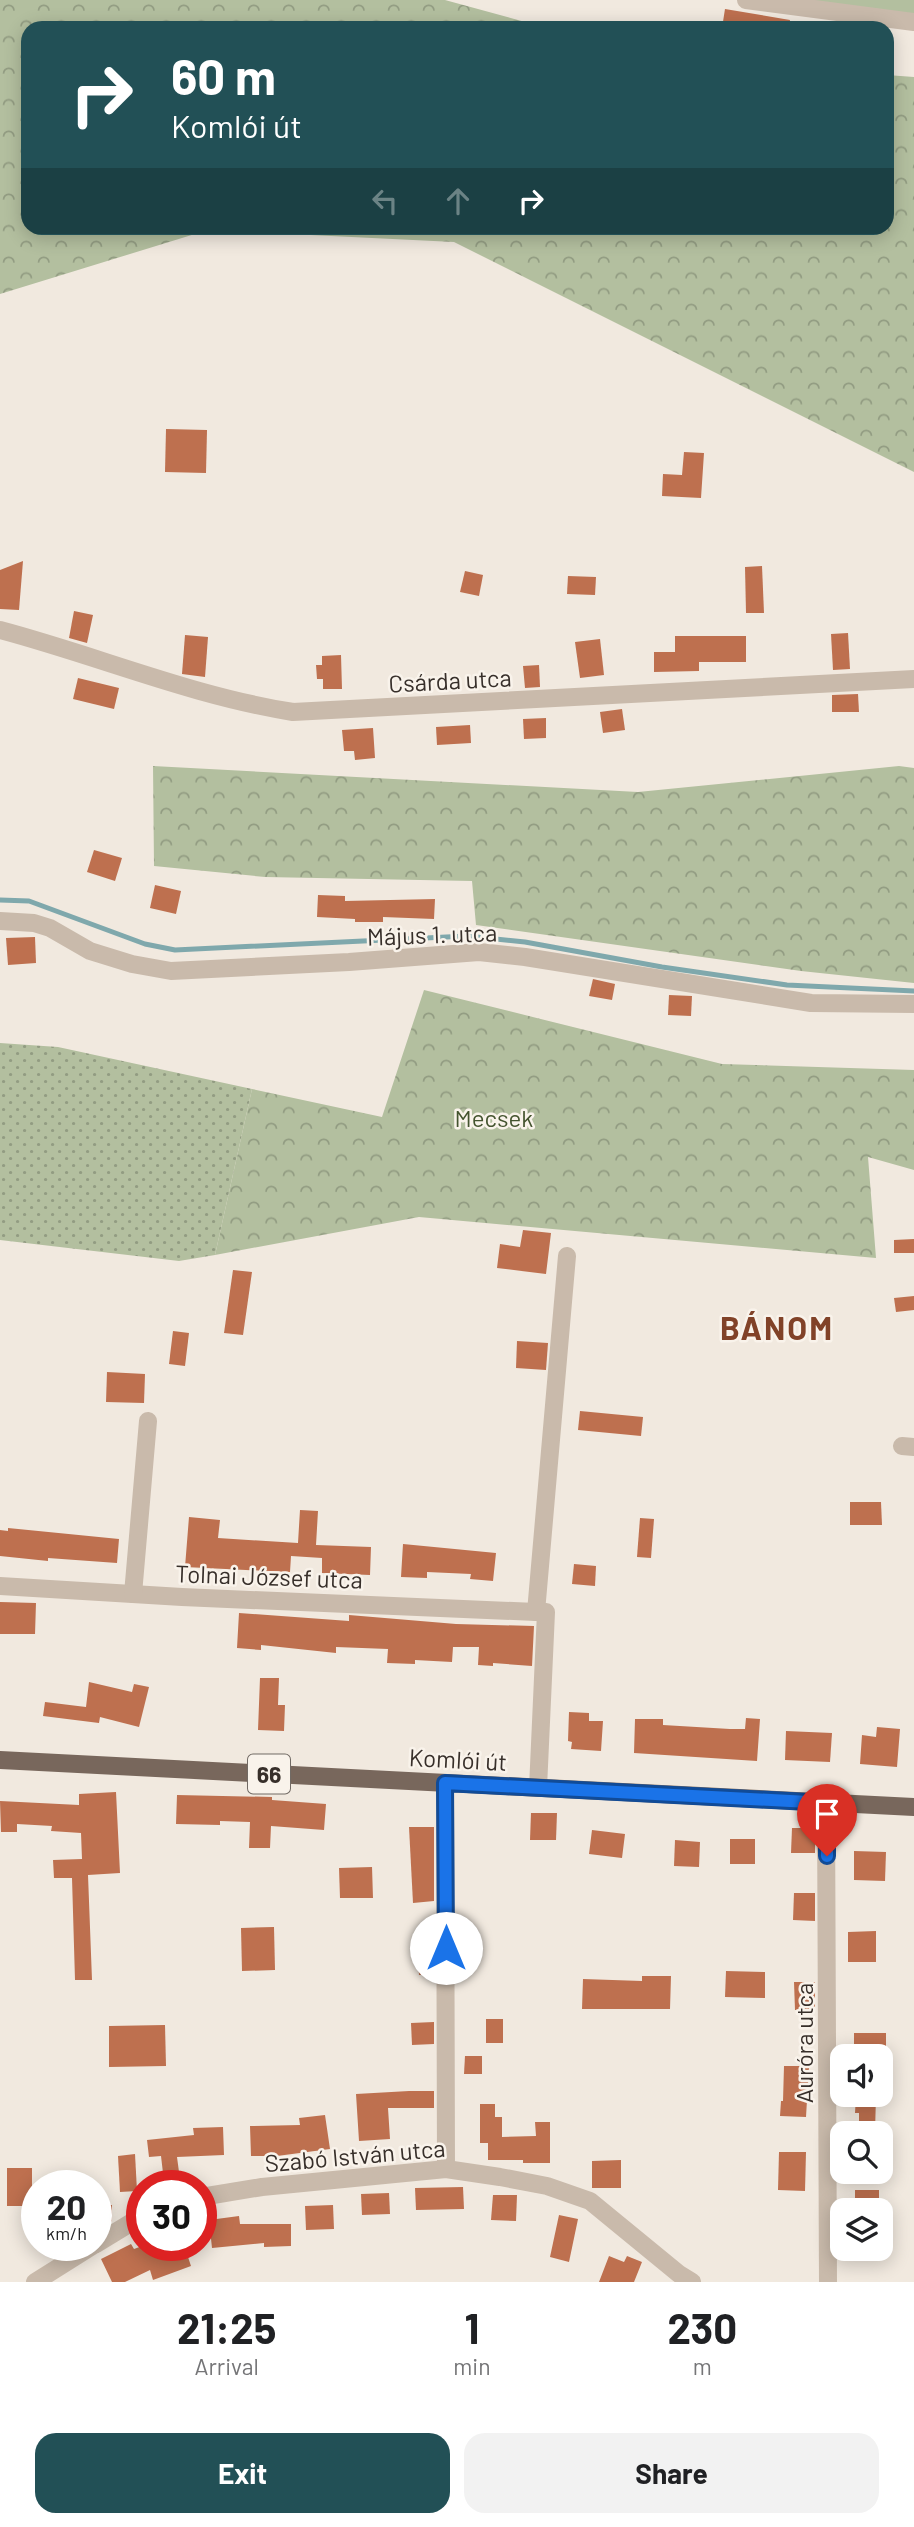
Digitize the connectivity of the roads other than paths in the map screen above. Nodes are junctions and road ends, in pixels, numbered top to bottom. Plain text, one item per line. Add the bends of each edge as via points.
1 (746, 0) edge
2 (914, 22) edge
3 (0, 631) edge
4 (914, 679) edge
5 (0, 920) edge
6 (914, 1004) edge
7 (567, 1256) dead end
8 (148, 1421) dead end
9 (0, 1586) edge
10 (133, 1594) junction
11 (536, 1612) junction
12 (0, 1760) edge
13 (445, 1783) junction
14 (538, 1788) junction
15 (827, 1803) junction
16 (914, 1807) edge
17 (446, 2169) junction
18 (217, 2194) edge
19 (68, 2261) edge
20 (35, 2282) edge
21 (692, 2282) edge
22 (828, 2282) edge

1 - 2 street
3 - 4 street, Csárda utca via 189,690 293,712
5 - 6 street, Május 1. utca via 34,923 90,951 171,971 479,952 811,1003
7 - 11 street
8 - 10 street
9 - 10 street, Tolnai József utca
10 - 11 street, Tolnai József utca
11 - 14 street via 546,1612
12 - 13 main road, Komlói út / 66
13 - 14 main road, Komlói út / 66
13 - 17 street
14 - 15 main road, Komlói út / 66
15 - 16 main road, Komlói út / 66
15 - 22 street, Auróra utca
17 - 18 street, Szabó István utca
17 - 21 street, Szabó István utca via 547,2186 590,2201
19 - 20 street

